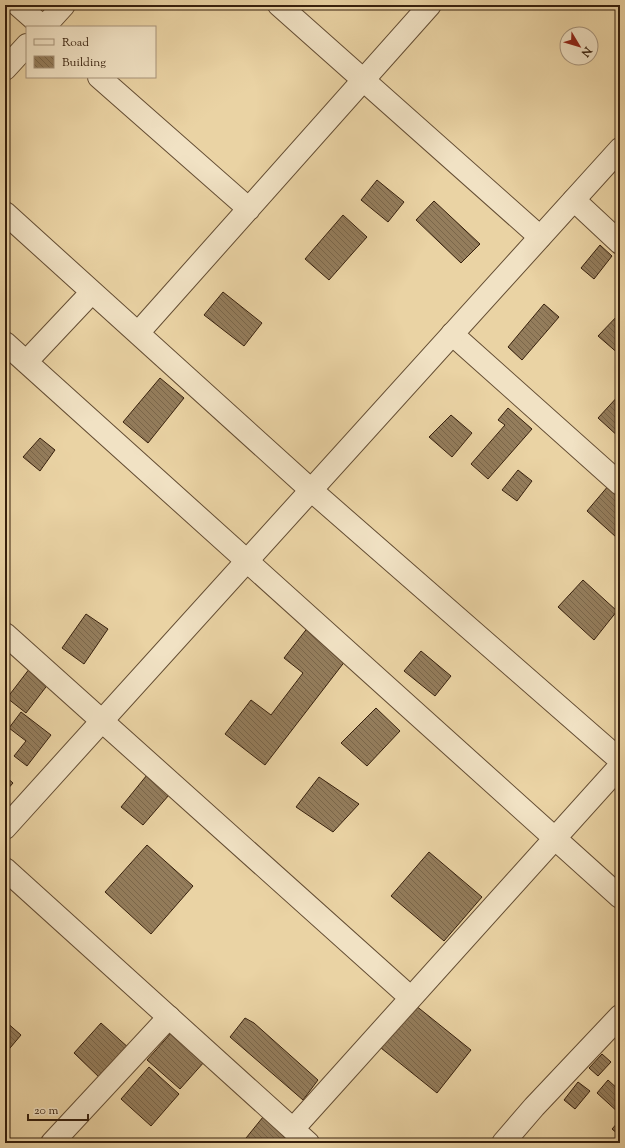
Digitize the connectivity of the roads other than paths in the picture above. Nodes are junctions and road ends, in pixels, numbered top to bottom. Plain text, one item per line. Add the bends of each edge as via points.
1 (18, 5) edge
2 (64, 5) edge
3 (279, 5) edge
4 (430, 5) edge
5 (42, 26) edge
6 (44, 26) edge
7 (26, 46) edge
8 (5, 69) edge
9 (100, 78) edge
10 (363, 80) junction
11 (620, 149) edge
12 (574, 200) junction
13 (249, 209) junction
14 (5, 213) edge
15 (540, 237) junction
16 (620, 243) edge
17 (92, 292) junction
18 (138, 333) junction
19 (452, 334) junction
20 (5, 343) edge
21 (26, 362) junction
22 (620, 484) edge
23 (310, 490) junction
24 (247, 561) junction
25 (5, 634) edge
26 (101, 722) junction
27 (620, 760) edge
28 (620, 766) edge
29 (5, 828) edge
30 (555, 838) junction
31 (5, 869) edge
32 (620, 897) edge
33 (411, 998) junction
34 (620, 1016) edge
35 (169, 1017) junction
36 (300, 1138) edge
37 (52, 1143) edge
38 (503, 1143) edge

1 - 5 street
2 - 6 street
3 - 10 street
4 - 10 street
7 - 8 street
9 - 13 street
10 - 13 street
10 - 15 street
11 - 12 street
12 - 15 street
12 - 16 street
13 - 18 street
14 - 17 street
15 - 19 street
17 - 18 street
17 - 21 street
18 - 23 street
19 - 22 street
19 - 23 street
20 - 21 street
21 - 24 street
23 - 24 street
23 - 27 street
24 - 26 street
24 - 30 street
25 - 26 street
26 - 29 street
26 - 33 street
28 - 30 street
30 - 32 street
30 - 33 street
31 - 35 street
33 - 36 street
34 - 38 street
35 - 36 street
35 - 37 street

